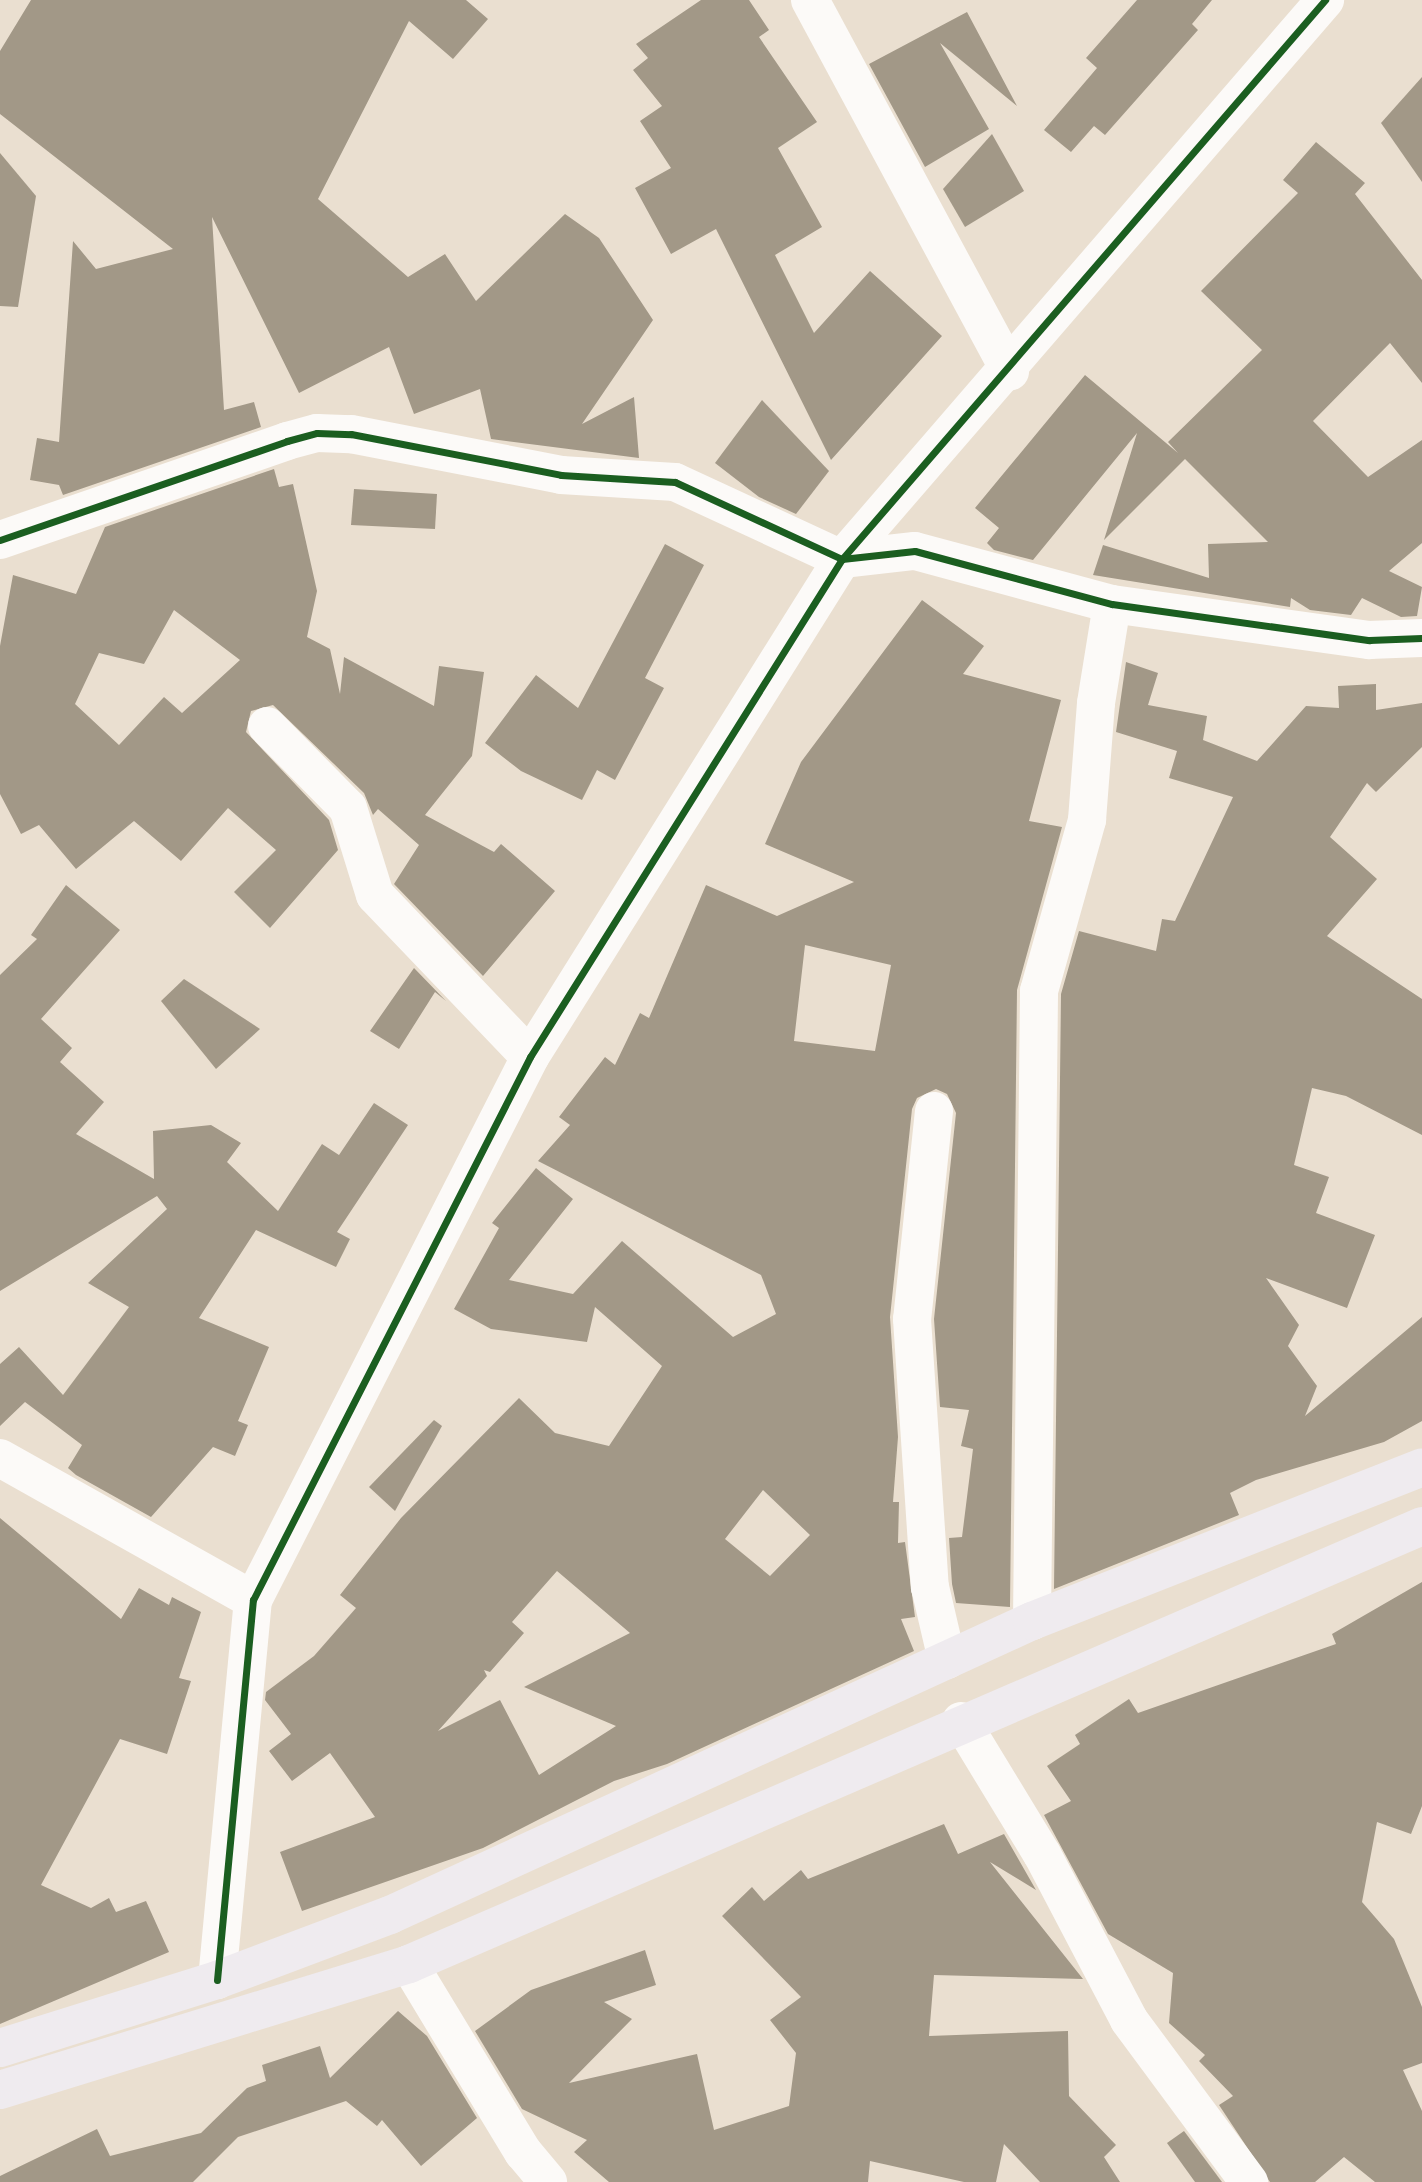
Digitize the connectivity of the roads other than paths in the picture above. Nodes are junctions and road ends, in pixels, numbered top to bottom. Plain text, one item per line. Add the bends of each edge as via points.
1 (810, 0) edge
2 (1325, 0) edge
3 (1010, 372) junction
4 (0, 540) edge
5 (842, 559) junction
6 (1112, 604) junction
7 (1422, 638) edge
8 (267, 726) dead end
9 (530, 1058) junction
10 (934, 1111) dead end
11 (0, 1458) edge
12 (1422, 1467) edge
13 (1422, 1526) edge
14 (253, 1600) junction
15 (1032, 1621) junction
16 (947, 1660) junction
17 (961, 1721) junction
18 (409, 1965) junction
19 (217, 1980) junction
20 (0, 2048) edge
21 (0, 2090) edge
22 (548, 2182) edge
23 (1249, 2182) edge

1 - 3 street
2 - 3 street
3 - 5 street
4 - 5 street via 317,433 389,439 442,455 561,475 675,482
5 - 6 street via 915,551
5 - 9 street
6 - 7 street via 1368,640
6 - 15 street via 1096,703 1087,820 1039,991
8 - 9 street via 348,808 383,905
9 - 14 street
10 - 16 street via 912,1319 930,1587
11 - 14 street
12 - 15 main road
13 - 17 main road
14 - 19 street
15 - 16 main road
16 - 19 main road via 390,1915
17 - 18 main road
17 - 23 street via 1042,1854 1129,2020
18 - 21 main road
18 - 22 street via 523,2152
19 - 20 main road

